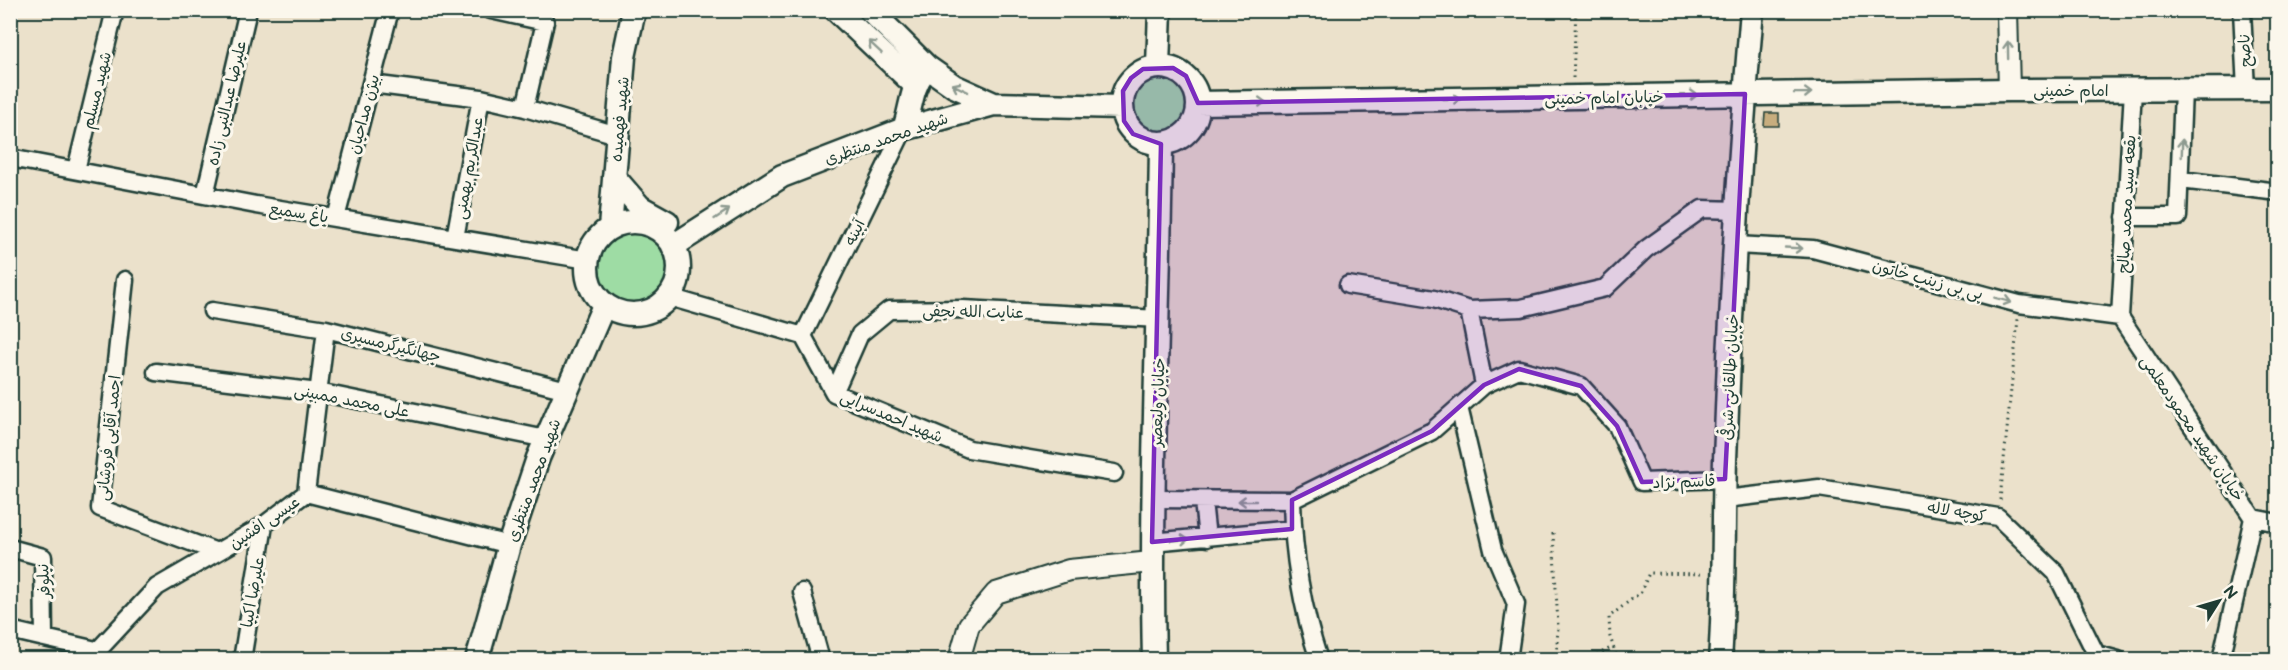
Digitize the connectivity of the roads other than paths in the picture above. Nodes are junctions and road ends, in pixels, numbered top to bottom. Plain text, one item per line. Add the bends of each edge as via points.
1 (115, 10) edge
2 (248, 10) edge
3 (390, 10) edge
4 (491, 10) edge
5 (634, 10) edge
6 (836, 10) edge
7 (870, 10) edge
8 (1160, 10) edge
9 (1752, 10) edge
10 (2007, 10) edge
11 (2242, 10) edge
12 (1158, 66) junction
13 (921, 76) junction
14 (371, 84) junction
15 (2009, 90) junction
16 (2133, 90) junction
17 (2183, 90) junction
18 (2246, 90) junction
19 (2277, 90) edge
20 (1745, 94) junction
21 (481, 98) junction
22 (1198, 103) junction
23 (994, 104) junction
24 (1121, 107) junction
25 (525, 108) junction
26 (904, 129) junction
27 (617, 135) junction
28 (1161, 144) junction
29 (10, 158) edge
30 (76, 170) junction
31 (614, 177) junction
32 (2181, 180) junction
33 (2277, 192) edge
34 (205, 195) junction
35 (1738, 210) junction
36 (2126, 217) junction
37 (336, 218) junction
38 (610, 228) junction
39 (699, 229) junction
40 (455, 238) junction
41 (1736, 245) junction
42 (673, 246) junction
43 (588, 260) junction
44 (125, 280) dead end
45 (1348, 285) dead end
46 (669, 297) junction
47 (604, 305) junction
48 (1469, 310) junction
49 (212, 311) dead end
50 (2120, 317) junction
51 (1160, 319) junction
52 (326, 329) junction
53 (803, 336) junction
54 (156, 372) dead end
55 (1484, 386) junction
56 (567, 390) junction
57 (318, 392) junction
58 (834, 393) junction
59 (1460, 407) junction
60 (546, 439) junction
61 (1114, 473) dead end
62 (1725, 489) junction
63 (306, 493) junction
64 (1154, 499) junction
65 (1292, 500) junction
66 (1203, 501) junction
67 (2253, 518) junction
68 (2277, 523) edge
69 (264, 525) junction
70 (1292, 529) junction
71 (1207, 538) junction
72 (509, 544) junction
73 (10, 548) edge
74 (217, 552) junction
75 (1152, 552) junction
76 (802, 592) dead end
77 (10, 630) edge
78 (44, 638) junction
79 (93, 655) edge
80 (242, 660) edge
81 (477, 660) edge
82 (821, 660) edge
83 (959, 660) edge
84 (1154, 660) edge
85 (1319, 660) edge
86 (1508, 660) edge
87 (1720, 660) edge
88 (2118, 660) edge
89 (2221, 660) edge

1 - 30 street, شهید مسلم
2 - 34 street, علیرضا عبدالنبی زاده
3 - 14 street, بیژن مداحیان
4 - 25 street via 545,22
5 - 27 main road, شهید فهمیده via 624,57
13 -> 6 main road
7 - 13 main road
8 - 12 main road
9 - 20 main road, خیابان طالقانی شرقی
15 -> 10 street
11 - 18 street, ناصح
12 - 22 main road via 1173,68 1186,76 1195,88
12 - 24 main road via 1143,69 1131,78 1123,91
23 -> 13 main road
13 - 26 main road
14 - 21 street, عبدالکریم بهمنی
14 - 37 street, بیژن مداحیان
15 - 16 main road, امام خمینی
20 -> 15 main road, خیابان امام خمینی
16 - 17 main road, امام خمینی
16 - 36 street, بقعه سید محمد صالح
17 - 18 main road, امام خمینی
32 -> 17 street
18 - 19 main road
22 -> 20 main road, خیابان امام خمینی
20 - 35 main road, خیابان طالقانی شرقی
21 - 25 street, عبدالکریم بهمنی
21 - 40 street, عبدالکریم بهمنی
22 - 28 main road via 1196,118 1188,131 1176,141
23 - 24 main road, شهید محمد منتظری
23 - 26 main road, شهید محمد منتظری
24 - 28 main road via 1133,134 1146,142
25 - 27 street, عبدالکریم بهمنی
39 -> 26 main road, شهید محمد منتظری via 782,176
26 - 53 street, آبینه
27 - 31 main road, شهید فهمیده
28 - 51 main road, خیابان ولیعصر
29 - 30 street, باغ سمیع
30 - 34 street, باغ سمیع
31 - 38 main road, شهید فهمیده
31 - 39 main road via 630,198 652,215 675,225
32 - 33 street
32 - 36 street via 2178,217
34 - 37 street, باغ سمیع
35 - 41 main road, خیابان طالقانی شرقی
35 - 48 street via 1702,209 1646,249 1605,288 1521,308
36 - 50 street, بقعه سید محمد صالح
37 - 40 street, باغ سمیع
38 - 42 main road via 627,222 645,224 661,232
38 - 43 main road via 596,240
39 - 42 main road, شهید محمد منتظری
40 - 43 street, باغ سمیع
41 -> 50 street, بی بی زینب خاتون via 1813,249 2019,304
41 - 62 main road, خیابان طالقانی شرقی
42 - 46 main road via 679,263 677,281
43 - 47 main road via 587,274 593,291
44 - 74 street, احمد آقایی فروشانی via 100,508
45 - 48 street via 1425,297
46 - 47 main road via 656,309 639,314 621,313
46 - 53 street
47 - 56 main road, شهید محمد منتظری
48 - 55 street
49 - 52 street, جهانگیرگرمسیری
50 - 67 street, خیابان شهید محمودمعلمی
51 - 58 street, عنایت الله نجفی via 963,309 890,310 860,334
51 - 64 main road, خیابان ولیعصر
52 - 56 street, جهانگیرگرمسیری
52 - 57 street
53 - 58 street, شهید احمدسرایی
54 - 57 street, علی محمد ممبینی
55 - 59 street, قاسم نژاد
55 - 62 street, قاسم نژاد via 1520,369 1581,386 1617,426 1642,482
56 - 60 main road, شهید محمد منتظری
57 - 60 street, علی محمد ممبینی
57 - 63 street
58 - 61 street, شهید احمدسرایی via 969,448
59 - 65 street, قاسم نژاد via 1432,431
59 - 86 street via 1492,550 1516,604
60 - 72 main road, شهید محمد منتظری
62 - 87 main road, خیابان طالقانی شرقی
62 - 88 street, کوچه لاله via 1819,488 1998,517 2056,573 2096,654
63 - 69 street, عیسی افشین
63 - 72 street, عیسی افشین
64 - 66 street
64 - 75 main road, خیابان ولیعصر
65 -> 66 street
65 - 70 street
66 - 71 street
67 - 68 street, خیابان شهید محمودمعلمی
67 - 89 street
69 - 74 street, عیسی افشین
69 - 80 street, علیرضا اکبیا
70 - 71 street
70 - 85 street via 1304,616
75 -> 71 street
72 - 81 main road, شهید محمد منتظری
73 - 78 street, نیلوفر via 43,556
74 - 79 street, عیسی افشین via 157,587
75 - 83 street via 1069,570 996,593 969,625
75 - 84 main road, خیابان ولیعصر
76 - 82 street
77 - 78 street
78 - 79 street

